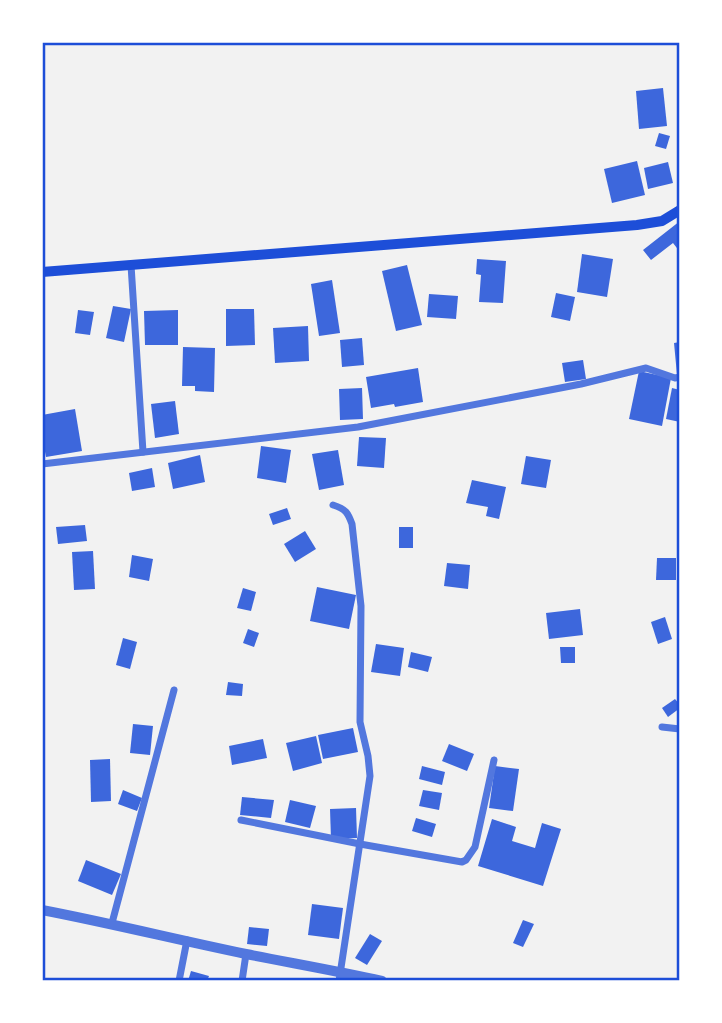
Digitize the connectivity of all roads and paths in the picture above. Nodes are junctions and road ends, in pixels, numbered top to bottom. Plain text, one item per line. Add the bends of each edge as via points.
1 (680, 210) edge
2 (131, 265) junction
3 (42, 272) edge
4 (680, 377) edge
5 (143, 452) junction
6 (42, 464) edge
7 (334, 505) dead end
8 (174, 690) dead end
9 (662, 727) dead end
10 (680, 729) edge
11 (494, 760) dead end
12 (241, 820) dead end
13 (360, 844) junction
14 (42, 910) edge
15 (112, 923) junction
16 (187, 940) junction
17 (246, 954) junction
18 (340, 976) edge
19 (179, 981) edge
20 (242, 981) edge
21 (381, 981) edge

1 - 2 main road via 662,221 637,225
2 - 3 main road
2 - 5 street
4 - 5 street via 646,368 358,427
5 - 6 street
7 - 13 street via 344,508 352,524 361,606 360,722 370,776
8 - 15 street
9 - 10 street
11 - 13 street via 475,847 466,860
12 - 13 street
13 - 18 street
14 - 15 street
15 - 16 street
16 - 17 street
16 - 19 street
17 - 18 street
17 - 20 street
18 - 21 street

